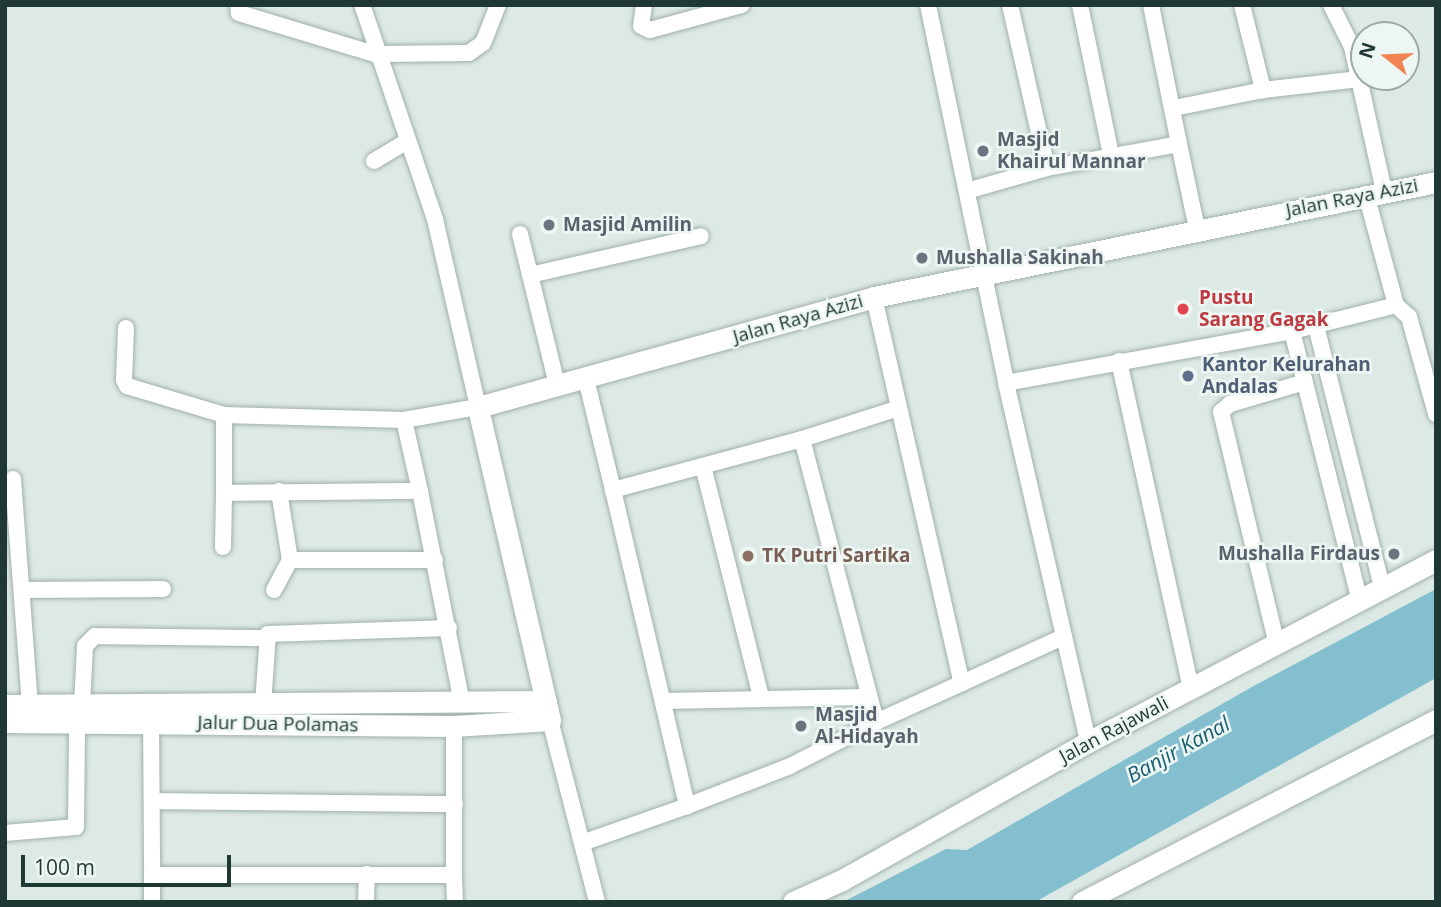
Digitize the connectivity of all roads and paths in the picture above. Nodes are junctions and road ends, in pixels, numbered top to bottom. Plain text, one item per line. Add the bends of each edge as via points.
1 (238, 5) edge
2 (362, 5) edge
3 (498, 5) edge
4 (644, 5) edge
5 (742, 5) edge
6 (928, 5) edge
7 (1010, 5) edge
8 (1080, 5) edge
9 (1151, 5) edge
10 (1242, 5) edge
11 (1331, 5) edge
12 (1350, 43) edge
13 (375, 54) junction
14 (1350, 80) edge
15 (1263, 90) junction
16 (1361, 91) edge
17 (1174, 108) junction
18 (406, 142) junction
19 (1179, 144) junction
20 (1111, 155) junction
21 (374, 161) dead end
22 (1047, 168) junction
23 (1436, 182) edge
24 (970, 190) junction
25 (1375, 192) junction
26 (1197, 229) junction
27 (520, 234) dead end
28 (701, 236) dead end
29 (985, 273) junction
30 (530, 275) junction
31 (874, 297) junction
32 (1396, 305) junction
33 (1316, 326) junction
34 (126, 328) dead end
35 (1292, 331) junction
36 (1119, 361) junction
37 (586, 379) junction
38 (1305, 382) junction
39 (1006, 383) junction
40 (557, 385) junction
41 (478, 407) junction
42 (899, 408) junction
43 (1436, 414) edge
44 (224, 415) junction
45 (404, 420) junction
46 (802, 439) junction
47 (1348, 451) junction
48 (1324, 457) junction
49 (703, 467) junction
50 (13, 479) dead end
51 (613, 490) junction
52 (279, 491) junction
53 (420, 491) junction
54 (224, 493) junction
55 (223, 547) dead end
56 (290, 560) junction
57 (435, 560) junction
58 (1436, 560) edge
59 (163, 589) dead end
60 (24, 590) junction
61 (274, 590) dead end
62 (1383, 590) junction
63 (1360, 601) junction
64 (449, 628) junction
65 (1063, 637) junction
66 (264, 638) junction
67 (1277, 645) junction
68 (962, 683) junction
69 (1191, 689) junction
70 (761, 697) junction
71 (867, 697) junction
72 (663, 701) junction
73 (462, 703) junction
74 (263, 704) junction
75 (5, 705) edge
76 (30, 705) junction
77 (548, 710) junction
78 (80, 714) junction
79 (151, 714) junction
80 (1436, 720) edge
81 (876, 722) junction
82 (5, 723) edge
83 (454, 726) junction
84 (1088, 743) junction
85 (152, 801) junction
86 (455, 804) junction
87 (687, 806) junction
88 (5, 833) edge
89 (582, 843) junction
90 (367, 874) junction
91 (152, 875) junction
92 (454, 875) junction
93 (152, 902) edge
94 (366, 902) edge
95 (455, 902) edge
96 (597, 902) edge
97 (793, 902) edge
98 (1082, 902) edge

1 - 13 street via 239,13
2 - 13 street
3 - 13 street via 483,43 469,53
4 - 5 street via 641,26 650,30
6 - 24 street
7 - 22 street
8 - 20 street
9 - 17 street
10 - 15 street
11 - 12 street
13 - 18 street
14 - 15 street
15 - 17 street
16 - 25 street
17 - 19 street
18 - 21 street
18 - 41 street via 435,219
19 - 20 street
19 - 26 street
20 - 22 street
22 - 24 street
23 - 25 street, Jalan Raya Azizi
24 - 29 street
25 - 26 street, Jalan Raya Azizi
25 - 32 street
26 - 29 street, Jalan Raya Azizi
27 - 30 street
28 - 30 street
29 - 31 street, Jalan Raya Azizi
29 - 39 street
30 - 40 street
31 - 37 street, Jalan Raya Azizi
31 - 42 street
32 - 33 street
32 - 43 street via 1409,317
33 - 35 street
33 - 47 street
34 - 44 street via 124,380 128,386
35 - 36 street
35 - 38 street
36 - 39 street
36 - 69 street
37 - 40 street, Jalan Raya Azizi
37 - 51 street
38 - 48 street
38 - 67 street via 1230,404 1221,412
39 - 65 street
40 - 41 street, Jalan Raya Azizi
41 - 45 street
41 - 77 street
42 - 46 street
42 - 68 street
44 - 45 street
44 - 54 street
45 - 53 street
46 - 49 street
46 - 71 street
47 - 48 street
47 - 62 street
48 - 63 street
49 - 51 street
49 - 70 street
50 - 60 street
51 - 72 street
52 - 53 street
52 - 54 street
52 - 56 street
53 - 57 street
54 - 55 street
56 - 57 street
56 - 61 street
57 - 64 street
58 - 62 street, Jalan Rajawali
59 - 60 street
60 - 76 street
62 - 63 street, Jalan Rajawali
63 - 67 street, Jalan Rajawali
64 - 66 street via 274,633
64 - 73 street
65 - 68 street
65 - 84 street
66 - 74 street
66 - 78 street via 95,636 85,646
67 - 69 street, Jalan Rajawali
68 - 81 street
69 - 84 street, Jalan Rajawali
70 - 71 street
70 - 72 street
71 - 81 street
72 - 87 street
73 - 74 street, Jalur Dua Polamas
73 - 77 street, Jalur Dua Polamas
74 - 79 street, Jalur Dua Polamas
75 - 76 street, Jalur Dua Polamas
76 - 78 street, Jalur Dua Polamas
77 - 83 street, Jalur Dua Polamas
77 - 89 street
78 - 79 street, Jalur Dua Polamas
78 - 82 street, Jalur Dua Polamas
78 - 88 street via 76,827
79 - 83 street, Jalur Dua Polamas
79 - 85 street
80 - 98 street
81 - 87 street via 790,766
83 - 86 street
84 - 97 street, Jalan Rajawali via 842,880
85 - 86 street
85 - 91 street
86 - 92 street
87 - 89 street
89 - 96 street
90 - 91 street
90 - 92 street
90 - 94 street
91 - 93 street
92 - 95 street

